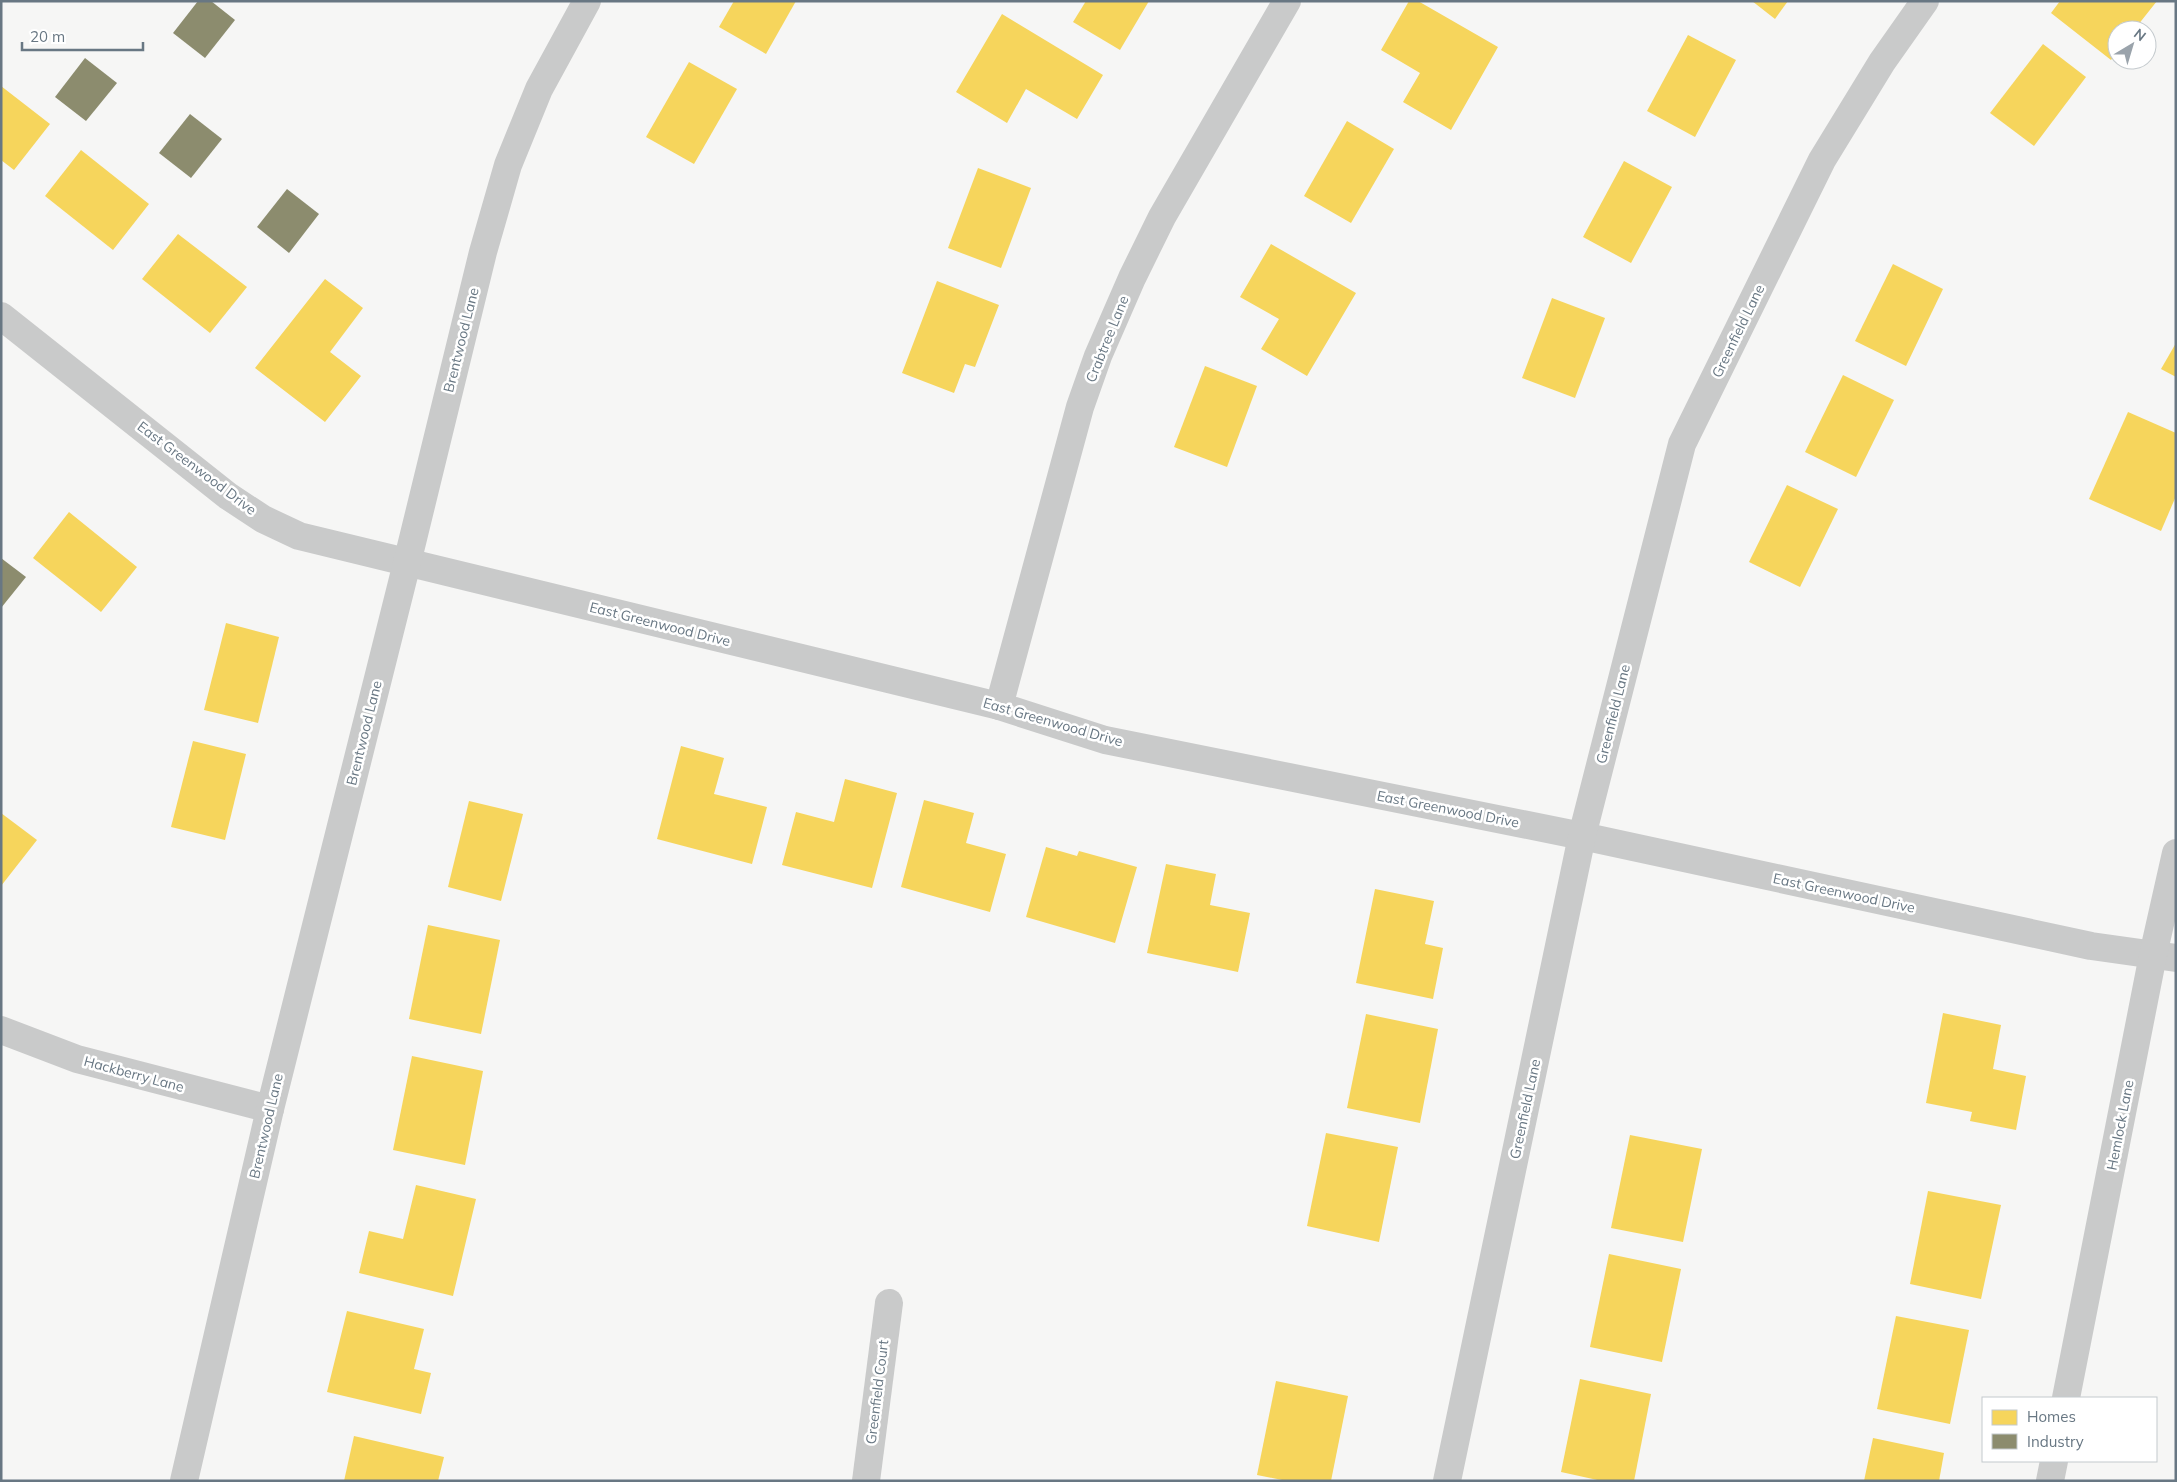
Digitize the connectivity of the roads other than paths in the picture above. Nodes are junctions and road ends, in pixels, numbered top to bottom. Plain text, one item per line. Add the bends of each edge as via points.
1 (587, 1) edge
2 (1287, 1) edge
3 (1925, 1) edge
4 (1, 316) edge
5 (407, 563) junction
6 (999, 706) junction
7 (1582, 836) junction
8 (2176, 853) edge
9 (2164, 956) edge
10 (1, 1030) edge
11 (270, 1110) junction
12 (889, 1303) dead end
13 (2066, 1397) edge
14 (2054, 1462) edge
15 (184, 1481) edge
16 (866, 1481) edge
17 (1447, 1481) edge
18 (2050, 1481) edge

1 - 5 street, Brentwood Lane via 539,89 508,165 483,252
2 - 6 street, Crabtree Lane via 1162,217 1098,356 1080,407
3 - 7 street, Greenfield Lane via 1882,62 1822,160 1682,444
4 - 5 street, East Greenwood Drive via 228,496 263,519 299,536
5 - 6 street, East Greenwood Drive
5 - 11 street, Brentwood Lane
6 - 7 street, East Greenwood Drive via 1104,740
7 - 9 street, East Greenwood Drive via 2091,946
7 - 17 street, Greenfield Lane
8 - 9 street, Hemlock Lane
9 - 13 street, Hemlock Lane
10 - 11 street, Hackberry Lane via 77,1059
11 - 15 street, Brentwood Lane
12 - 16 street, Greenfield Court
14 - 18 street

